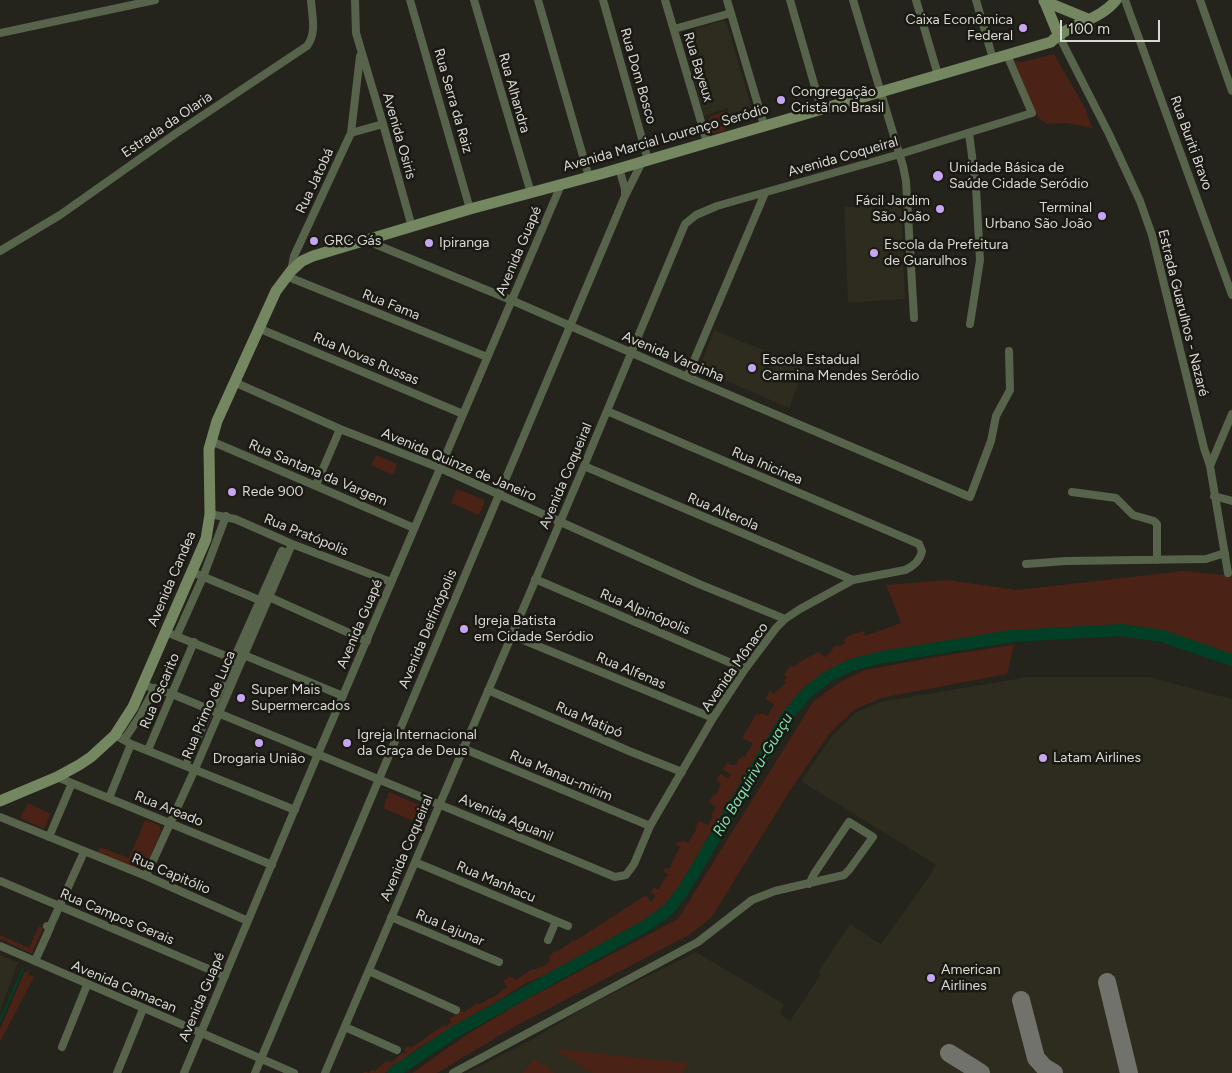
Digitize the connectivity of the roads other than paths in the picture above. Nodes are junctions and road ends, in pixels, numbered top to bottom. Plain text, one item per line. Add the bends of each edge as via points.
1 (155, 0) edge
2 (311, 0) edge
3 (355, 0) edge
4 (410, 0) edge
5 (474, 0) edge
6 (538, 0) edge
7 (603, 0) edge
8 (665, 0) edge
9 (727, 0) edge
10 (790, 0) edge
11 (853, 0) edge
12 (916, 0) edge
13 (976, 0) edge
14 (1044, 0) edge
15 (1116, 0) edge
16 (1125, 0) edge
17 (1200, 0) edge
18 (731, 13) junction
19 (1088, 19) junction
20 (674, 29) junction
21 (0, 33) edge
22 (1058, 34) junction
23 (361, 52) junction
24 (1007, 56) junction
25 (993, 59) junction
26 (938, 75) junction
27 (881, 91) junction
28 (1232, 91) edge
29 (821, 108) junction
30 (383, 124) junction
31 (764, 125) junction
32 (351, 133) junction
33 (969, 133) junction
34 (707, 142) junction
35 (900, 154) junction
36 (645, 161) junction
37 (619, 168) junction
38 (590, 177) junction
39 (561, 185) junction
40 (531, 193) junction
41 (765, 193) junction
42 (624, 196) junction
43 (470, 209) junction
44 (412, 227) junction
45 (365, 240) junction
46 (0, 250) edge
47 (288, 273) junction
48 (1232, 295) edge
49 (511, 300) junction
50 (914, 318) dead end
51 (970, 324) dead end
52 (570, 326) junction
53 (258, 328) junction
54 (1009, 351) dead end
55 (631, 353) junction
56 (487, 357) junction
57 (687, 377) junction
58 (234, 382) junction
59 (607, 411) junction
60 (463, 414) junction
61 (1232, 414) edge
62 (340, 429) junction
63 (211, 441) junction
64 (1219, 445) junction
65 (1204, 448) junction
66 (584, 466) junction
67 (1210, 466) junction
68 (440, 468) junction
69 (316, 485) junction
70 (1072, 492) dead end
71 (498, 494) junction
72 (1214, 496) junction
73 (1232, 501) edge
74 (210, 514) junction
75 (226, 516) junction
76 (560, 522) junction
77 (414, 528) junction
78 (292, 544) junction
79 (919, 544) joint
80 (282, 551) dead end
81 (1225, 553) junction
82 (1157, 560) junction
83 (1026, 564) dead end
84 (192, 572) junction
85 (1228, 573) dead end
86 (203, 577) junction
87 (535, 579) junction
88 (853, 580) junction
89 (391, 582) junction
90 (265, 600) junction
91 (785, 619) junction
92 (172, 634) junction
93 (511, 635) junction
94 (367, 641) junction
95 (194, 642) junction
96 (239, 659) junction
97 (745, 669) junction
98 (143, 685) junction
99 (155, 688) junction
100 (488, 690) junction
101 (172, 694) junction
102 (343, 696) junction
103 (214, 710) junction
104 (713, 718) junction
105 (124, 740) junction
106 (462, 748) junction
107 (148, 750) junction
108 (318, 754) junction
109 (188, 760) dead end
110 (195, 769) junction
111 (682, 772) junction
112 (56, 777) junction
113 (378, 779) junction
114 (72, 783) junction
115 (109, 798) junction
116 (0, 801) edge
117 (439, 804) junction
118 (295, 810) junction
119 (0, 817) edge
120 (170, 822) junction
121 (650, 826) junction
122 (49, 837) junction
123 (84, 852) junction
124 (415, 862) junction
125 (272, 865) junction
126 (626, 875) joint
127 (146, 876) junction
128 (0, 881) edge
129 (809, 884) junction
130 (60, 906) junction
131 (392, 916) junction
132 (248, 921) junction
133 (556, 921) junction
134 (568, 926) dead end
135 (548, 940) dead end
136 (0, 946) edge
137 (35, 961) junction
138 (500, 962) dead end
139 (369, 971) junction
140 (224, 976) junction
141 (87, 985) junction
142 (143, 1009) junction
143 (456, 1010) dead end
144 (345, 1027) junction
145 (201, 1033) junction
146 (62, 1047) dead end
147 (397, 1050) dead end
148 (261, 1058) junction
149 (117, 1073) edge
150 (184, 1073) edge
151 (255, 1073) edge
152 (294, 1073) edge
153 (325, 1073) edge
154 (453, 1073) edge

1 - 21 street
2 - 46 street, Estrada da Olaria via 314,30 306,46 60,215
3 - 23 street, Avenida Osiris via 354,23
4 - 43 street, Rua Serra da Raiz
5 - 40 street, Rua Alhandra
6 - 38 street
7 - 36 street, Rua Dom Bosco
8 - 20 street, Rua Bayeux
9 - 18 street
10 - 29 street
11 - 27 street
12 - 26 street
13 - 25 street
14 - 19 main road
14 - 22 main road
15 - 19 main road, Avenida Marcial Lourenço Seródio
16 - 48 street, Rua Buriti Bravo
17 - 28 street
18 - 20 street
18 - 31 street
19 - 22 main road, Avenida Marcial Lourenço Seródio
20 - 34 street, Rua Bayeux
22 - 24 main road, Avenida Marcial Lourenço Seródio via 1050,42
22 - 65 street, Estrada Guarulhos - Nazaré via 1128,175 1152,235
23 - 30 street, Avenida Osiris
23 - 32 street, Avenida Osiris
24 - 25 main road, Avenida Marcial Lourenço Seródio
24 - 33 street, Avenida Coqueiral via 1032,113
25 - 26 main road, Avenida Marcial Lourenço Seródio
26 - 27 main road, Avenida Marcial Lourenço Seródio
27 - 29 main road, Avenida Marcial Lourenço Seródio
27 - 35 street
29 - 31 main road, Avenida Marcial Lourenço Seródio
30 - 32 street
30 - 44 street, Avenida Osiris
31 - 34 main road, Avenida Marcial Lourenço Seródio
32 - 47 street, Rua Jatobá
33 - 35 street, Avenida Coqueiral
33 - 51 street via 980,260
34 - 36 main road, Avenida Marcial Lourenço Seródio
35 - 41 street, Avenida Coqueiral
35 - 50 street via 906,181
36 - 37 main road, Avenida Marcial Lourenço Seródio
36 - 42 street, Avenida Delfinópolis
37 - 38 main road, Avenida Marcial Lourenço Seródio
37 - 42 street
38 - 39 main road, Avenida Marcial Lourenço Seródio
39 - 40 main road, Avenida Marcial Lourenço Seródio
39 - 49 street, Avenida Guapé
40 - 43 main road, Avenida Marcial Lourenço Seródio
41 - 55 street, Avenida Coqueiral via 704,211 685,224
41 - 57 street
42 - 52 street, Avenida Delfinópolis
43 - 44 main road, Avenida Marcial Lourenço Seródio
44 - 45 main road, Avenida Marcial Lourenço Seródio
45 - 47 main road, Avenida Marcial Lourenço Seródio via 307,258
45 - 49 street, Avenida Varginha
47 - 53 main road, Avenida Candea
47 - 56 street, Rua Fama
49 - 52 street, Avenida Varginha
49 - 56 street, Avenida Guapé
52 - 55 street, Avenida Varginha
52 - 71 street, Avenida Delfinópolis
53 - 58 main road, Avenida Candea
53 - 60 street, Rua Novas Russas
54 - 57 street, Avenida Varginha via 1010,390 996,416 991,441 970,497
55 - 57 street, Avenida Varginha
55 - 59 street, Avenida Coqueiral
56 - 60 street, Avenida Guapé
58 - 62 street, Avenida Quinze de Janeiro
58 - 63 main road, Avenida Candea
59 - 66 street, Avenida Coqueiral
59 - 79 street, Rua Inicinea
60 - 68 street, Avenida Guapé
61 - 64 street
62 - 68 street, Avenida Quinze de Janeiro
62 - 69 street
63 - 69 street, Rua Santana da Vargem
63 - 74 main road, Avenida Candea
64 - 65 street via 1209,450
64 - 67 street
65 - 67 street, Estrada Guarulhos - Nazaré
66 - 76 street, Avenida Coqueiral
66 - 88 street, Rua Alterola
67 - 72 street, Estrada Guarulhos - Nazaré
68 - 71 street, Avenida Quinze de Janeiro
68 - 77 street, Avenida Guapé
69 - 77 street, Rua Santana da Vargem
70 - 82 street via 1116,498 1133,515 1154,521 1157,524
71 - 76 street, Avenida Quinze de Janeiro
71 - 113 street, Avenida Delfinópolis
72 - 73 street
72 - 81 street, Estrada Guarulhos - Nazaré
74 - 75 street, Rua Pratópolis
74 - 84 main road, Avenida Candea via 206,539
75 - 78 street, Rua Pratópolis
75 - 86 street
76 - 87 street, Avenida Coqueiral
76 - 91 street, Avenida Quinze de Janeiro
77 - 89 street, Avenida Guapé
78 - 89 street, Rua Pratópolis
78 - 90 street, Rua Primo de Luca
79 - 88 street, Avenida Mônaco via 921,557 912,567
80 - 90 street
81 - 82 street via 1206,559
81 - 85 street, Estrada Guarulhos - Nazaré
82 - 83 street
84 - 86 street
84 - 92 main road, Avenida Candea
86 - 90 street
86 - 92 street
87 - 93 street, Avenida Coqueiral
87 - 97 street, Rua Alpinópolis
88 - 91 street, Avenida Mônaco
89 - 94 street, Avenida Guapé
90 - 94 street
90 - 96 street, Rua Primo de Luca
91 - 97 street, Avenida Mônaco
92 - 95 street
92 - 98 main road, Avenida Candea
93 - 100 street, Avenida Coqueiral
93 - 104 street, Rua Alfenas
94 - 102 street, Avenida Guapé
95 - 96 street
95 - 101 street, Rua Oscarito
96 - 102 street
96 - 103 street, Rua Primo de Luca
97 - 104 street, Avenida Mônaco
98 - 99 street, Avenida Aguanil
98 - 105 main road, Avenida Candea
99 - 101 street, Avenida Aguanil
99 - 105 street
100 - 106 street, Avenida Coqueiral
100 - 111 street, Rua Matipó
101 - 103 street, Avenida Aguanil
101 - 107 street, Rua Oscarito
102 - 108 street, Avenida Guapé
103 - 108 street, Avenida Aguanil
103 - 109 street
103 - 110 street, Rua Primo de Luca
104 - 111 street, Avenida Mônaco
105 - 107 street
105 - 112 main road, Avenida Candea
105 - 115 street
106 - 117 street, Avenida Coqueiral
106 - 121 street, Rua Manau-mirim
107 - 110 street
108 - 113 street, Avenida Aguanil
108 - 118 street, Avenida Guapé
110 - 118 street
110 - 120 street, Rua Primo de Luca
111 - 121 street, Avenida Mônaco
112 - 114 street, Rua Areado
112 - 116 main road, Avenida Candea
113 - 117 street, Avenida Aguanil
113 - 148 street, Avenida Delfinópolis
114 - 115 street, Rua Areado
114 - 122 street
115 - 120 street, Rua Areado
117 - 124 street, Avenida Coqueiral
117 - 126 street, Avenida Aguanil via 615,877
118 - 125 street, Avenida Guapé
119 - 122 street, Rua Capitólio
120 - 125 street, Rua Areado
120 - 127 street, Rua Primo de Luca
121 - 126 street, Avenida Mônaco
122 - 123 street, Rua Capitólio
123 - 127 street, Rua Capitólio
123 - 130 street
124 - 131 street, Avenida Coqueiral
124 - 133 street, Rua Manhacu
125 - 132 street, Avenida Guapé
127 - 132 street, Rua Capitólio
128 - 130 street, Rua Campos Gerais
129 - 129 street via 844,875 873,837 849,822
129 - 154 street via 752,900 698,942
130 - 137 street via 50,927 47,926 50,928
130 - 140 street, Rua Campos Gerais
131 - 138 street, Rua Lajunar
131 - 139 street, Avenida Coqueiral
132 - 140 street, Avenida Guapé
133 - 134 street, Rua Manhacu
133 - 135 street
136 - 137 street, Avenida Camacan
137 - 141 street, Avenida Camacan
139 - 143 street
139 - 144 street, Avenida Coqueiral
140 - 145 street, Avenida Guapé
141 - 142 street, Avenida Camacan
141 - 146 street
142 - 145 street, Avenida Camacan
142 - 149 street
144 - 147 street
144 - 153 street, Avenida Coqueiral
145 - 148 street, Avenida Camacan
145 - 150 street, Avenida Guapé
148 - 151 street, Avenida Delfinópolis
148 - 152 street, Avenida Camacan

